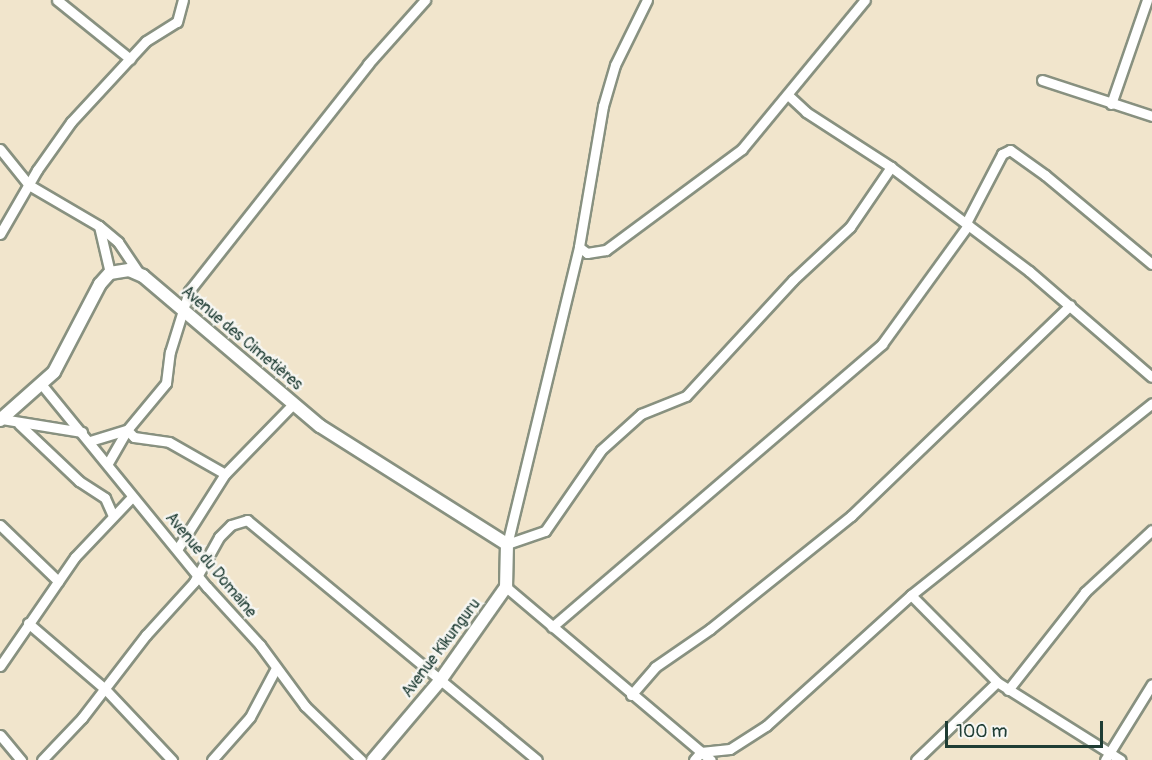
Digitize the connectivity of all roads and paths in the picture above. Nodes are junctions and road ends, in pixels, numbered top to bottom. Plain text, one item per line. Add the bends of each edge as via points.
1 (57, 0) edge
2 (183, 0) edge
3 (425, 0) edge
4 (647, 0) edge
5 (865, 0) edge
6 (1147, 0) edge
7 (130, 59) junction
8 (1042, 80) dead end
9 (788, 95) junction
10 (1111, 104) junction
11 (1152, 116) edge
12 (0, 149) edge
13 (891, 167) junction
14 (29, 185) junction
15 (967, 224) junction
16 (99, 226) junction
17 (0, 234) edge
18 (579, 247) junction
19 (1152, 264) edge
20 (110, 273) junction
21 (139, 273) junction
22 (189, 291) junction
23 (168, 299) junction
24 (1070, 305) junction
25 (184, 315) junction
26 (1152, 377) edge
27 (42, 385) junction
28 (294, 403) junction
29 (1152, 403) edge
30 (1, 420) edge
31 (19, 424) junction
32 (128, 430) junction
33 (82, 432) junction
34 (90, 441) junction
35 (108, 464) junction
36 (225, 474) junction
37 (132, 497) junction
38 (112, 514) junction
39 (0, 525) edge
40 (1152, 530) edge
41 (507, 544) junction
42 (178, 548) junction
43 (198, 574) junction
44 (58, 581) junction
45 (506, 587) junction
46 (911, 595) junction
47 (28, 622) junction
48 (552, 627) junction
49 (0, 666) edge
50 (276, 668) junction
51 (439, 682) junction
52 (997, 682) junction
53 (1152, 684) edge
54 (105, 689) junction
55 (1008, 690) junction
56 (631, 695) junction
57 (0, 735) edge
58 (701, 752) junction
59 (1108, 756) edge
60 (357, 759) edge
61 (20, 760) edge
62 (42, 760) edge
63 (172, 760) edge
64 (212, 760) edge
65 (373, 760) edge
66 (537, 760) edge
67 (694, 760) edge
68 (711, 760) edge
69 (916, 760) edge
70 (1121, 760) edge

1 - 7 street
2 - 7 street via 177,22 146,40
3 - 22 street via 368,63
4 - 18 street via 615,65 603,106
5 - 9 street
6 - 10 street
7 - 14 street via 71,122
8 - 10 street
9 - 13 street via 830,129
9 - 18 street via 742,149 615,244 596,253
10 - 11 street
12 - 14 street
13 - 15 street
13 - 41 street via 850,227 792,280 686,396 650,408 601,450 545,531
14 - 16 street
14 - 17 street
15 - 19 street via 1002,154 1010,150
15 - 24 street
15 - 48 street via 882,344
16 - 20 street
16 - 21 street via 127,251
18 - 41 street
20 - 21 street
20 - 27 street via 91,296 74,337
21 - 23 street, Avenue des Cimetières
22 - 23 street
22 - 25 street
23 - 25 street, Avenue des Cimetières
24 - 26 street
24 - 56 street via 851,516 710,630 655,668
25 - 28 street, Avenue des Cimetières
25 - 32 street via 170,352 166,382
27 - 30 street
27 - 33 street, Avenue du Domaine
28 - 36 street
28 - 41 street, Avenue des Cimetières via 342,441 393,469
29 - 46 street
30 - 31 street
31 - 33 street
31 - 38 street via 78,481 105,498
32 - 34 street
32 - 35 street
32 - 36 street via 134,437 181,447
33 - 34 street, Avenue du Domaine
34 - 35 street, Avenue du Domaine
35 - 37 street, Avenue du Domaine
36 - 42 street
37 - 38 street
37 - 42 street, Avenue du Domaine
38 - 44 street
39 - 44 street
40 - 55 street via 1085,592
41 - 45 street
42 - 43 street, Avenue du Domaine
43 - 50 street, Avenue du Domaine
43 - 51 street via 219,537 231,525 247,520
43 - 54 street
44 - 47 street
45 - 48 street
45 - 51 street, Avenue Kikunguru
46 - 52 street
46 - 58 street via 765,726 730,749
47 - 49 street
47 - 54 street
48 - 56 street
50 - 60 street, Avenue du Domaine via 305,706
50 - 64 street via 250,717
51 - 65 street, Avenue Kikunguru
51 - 66 street
52 - 55 street
52 - 69 street
53 - 59 street
54 - 62 street
54 - 63 street
55 - 59 street
56 - 58 street
57 - 61 street
58 - 67 street
58 - 68 street
59 - 70 street

